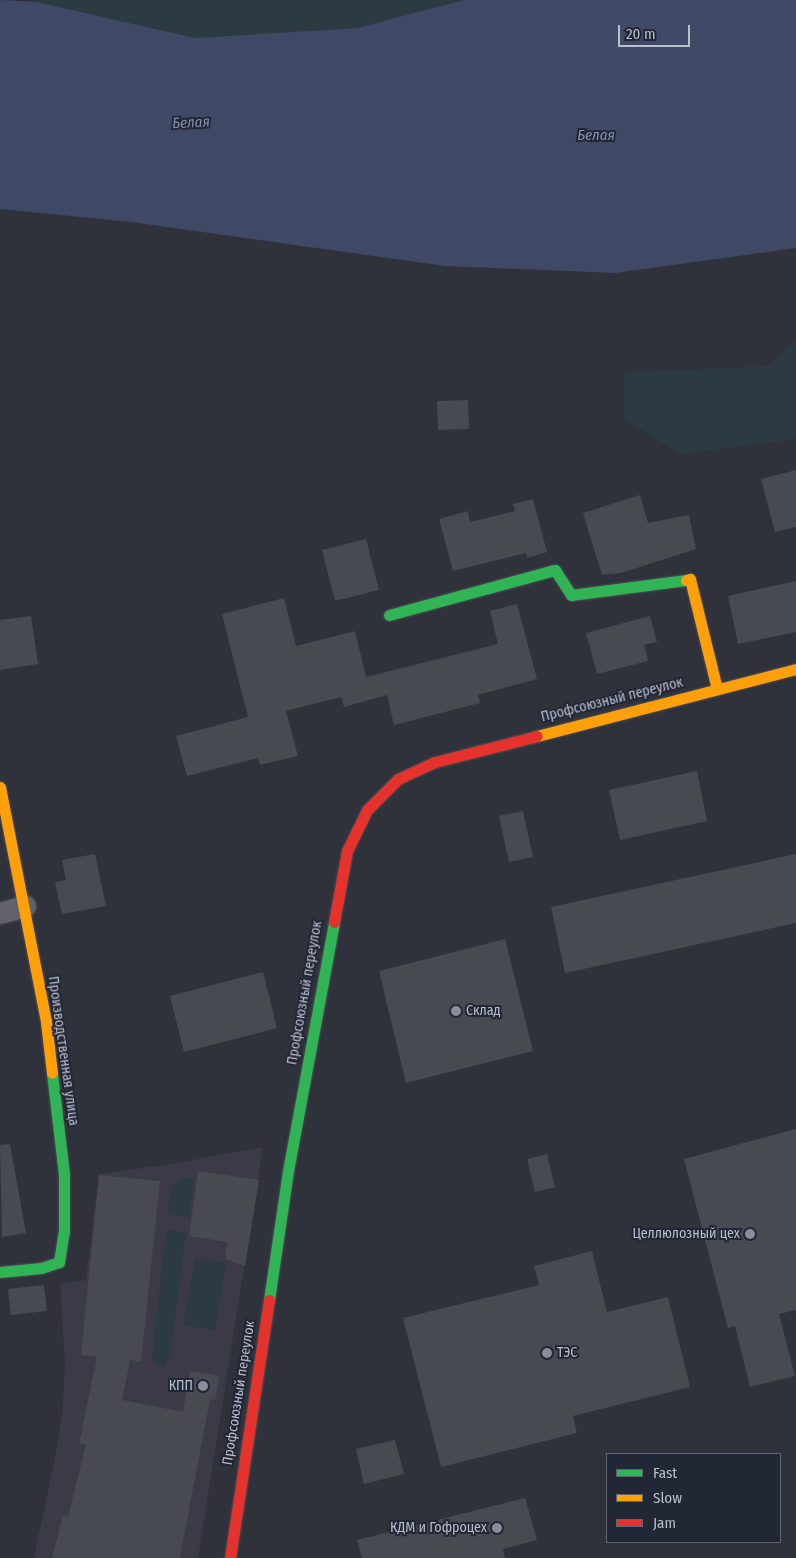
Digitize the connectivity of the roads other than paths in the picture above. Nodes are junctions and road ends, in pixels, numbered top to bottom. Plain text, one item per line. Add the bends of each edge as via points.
1 (389, 614) dead end
2 (796, 668) edge
3 (717, 689) junction
4 (0, 787) edge
5 (24, 906) junction
6 (0, 913) edge
7 (0, 1272) edge
8 (230, 1558) edge

1 - 3 main road via 556,570 571,595 690,579
2 - 3 main road, Профсоюзный переулок
3 - 8 main road, Профсоюзный переулок via 435,762 398,779 367,810 347,851 341,880 288,1171
4 - 5 main road, Производственная улица
5 - 6 street
5 - 7 main road, Производственная улица via 46,1022 64,1174 64,1231 59,1262 41,1268

